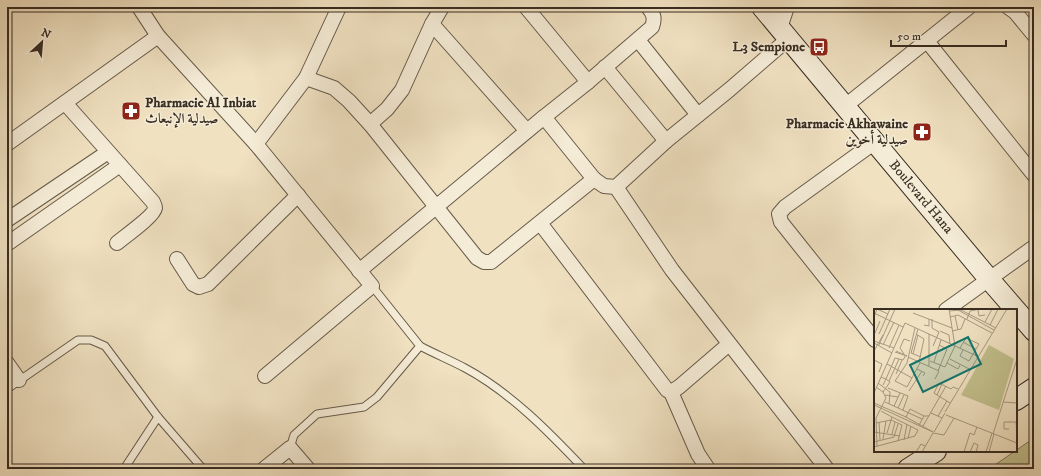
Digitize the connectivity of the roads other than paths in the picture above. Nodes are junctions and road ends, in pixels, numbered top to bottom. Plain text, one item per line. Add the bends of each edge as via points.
1 (339, 7) edge
2 (442, 7) edge
3 (526, 7) edge
4 (648, 7) edge
5 (762, 7) edge
6 (787, 7) edge
7 (969, 7) edge
8 (1008, 7) edge
9 (145, 9) edge
10 (432, 24) junction
11 (784, 34) junction
12 (1034, 35) edge
13 (158, 36) junction
14 (638, 40) junction
15 (927, 41) junction
16 (605, 67) junction
17 (306, 78) junction
18 (588, 82) junction
19 (65, 104) junction
20 (844, 107) junction
21 (698, 115) junction
22 (544, 117) junction
23 (370, 124) junction
24 (527, 131) junction
25 (666, 142) junction
26 (875, 142) junction
27 (7, 144) edge
28 (256, 144) junction
29 (108, 152) junction
30 (120, 165) junction
31 (1034, 175) edge
32 (594, 179) junction
33 (616, 187) junction
34 (298, 195) junction
35 (436, 207) junction
36 (8, 219) edge
37 (540, 223) junction
38 (21, 234) junction
39 (117, 243) dead end
40 (7, 244) edge
41 (1034, 247) edge
42 (177, 259) dead end
43 (359, 271) junction
44 (989, 279) junction
45 (372, 286) junction
46 (947, 309) edge
47 (1015, 309) edge
48 (1017, 311) edge
49 (1034, 331) edge
50 (874, 339) edge
51 (729, 344) junction
52 (420, 346) junction
53 (7, 363) edge
54 (265, 376) dead end
55 (19, 380) junction
56 (1034, 388) edge
57 (7, 389) edge
58 (671, 392) junction
59 (1017, 399) edge
60 (158, 417) junction
61 (290, 448) junction
62 (934, 452) edge
63 (124, 469) edge
64 (203, 469) edge
65 (264, 469) edge
66 (308, 469) edge
67 (584, 469) edge
68 (708, 469) edge
69 (827, 469) edge
70 (908, 469) edge

1 - 17 street
2 - 10 street
3 - 18 street
4 - 14 street via 655,20 652,27
5 - 11 street, Boulevard Hana
6 - 11 street
7 - 15 street
8 - 12 street
9 - 13 street
10 - 23 street via 402,90 387,109
10 - 24 street
11 - 20 street, Boulevard Hana
11 - 21 street
13 - 19 street
13 - 28 street
14 - 16 street
14 - 21 street
15 - 20 street
15 - 31 street
16 - 18 street
16 - 25 street
17 - 23 street via 334,88
17 - 28 street
18 - 22 street
19 - 27 street
19 - 29 street
20 - 26 street, Boulevard Hana
21 - 25 street
22 - 24 street
22 - 32 street
23 - 35 street
24 - 35 street
25 - 33 street
26 - 44 street, Boulevard Hana
26 - 50 street via 779,214 781,222
28 - 34 street
29 - 30 street
29 - 36 street
30 - 38 street
30 - 39 street via 153,202 155,209
32 - 33 street via 604,186
32 - 37 street
33 - 51 street via 672,270
34 - 42 street via 208,284 199,287 193,284
34 - 43 street
35 - 37 street via 477,258 484,262 491,262
35 - 43 street
36 - 38 street
37 - 58 street via 666,390
38 - 40 street
41 - 44 street
43 - 45 street
44 - 46 street
44 - 47 street, Boulevard Hana
45 - 52 lane
45 - 54 street
48 - 49 street, Boulevard Hana
51 - 58 street
51 - 69 street
52 - 61 lane via 377,398 364,406 317,414 294,435
52 - 67 lane via 465,368 497,389 551,433
53 - 55 street
55 - 57 lane
55 - 60 lane via 78,340 91,340 105,346
56 - 59 street
58 - 68 street via 698,454
60 - 63 lane
60 - 64 lane
61 - 65 street
61 - 66 street
62 - 70 street

